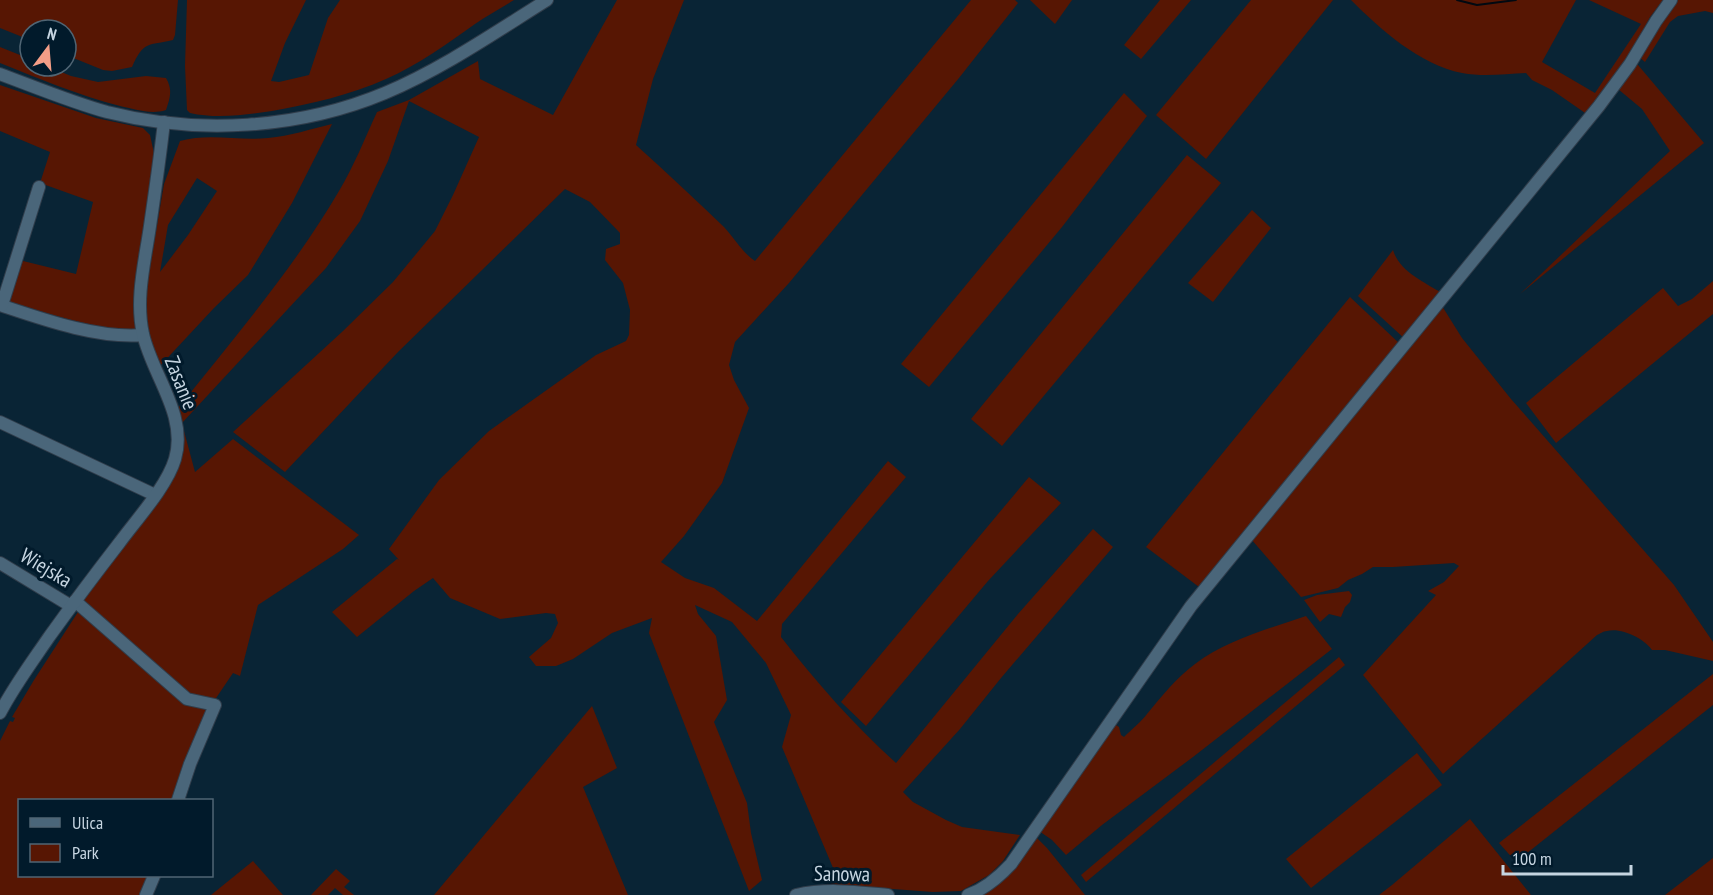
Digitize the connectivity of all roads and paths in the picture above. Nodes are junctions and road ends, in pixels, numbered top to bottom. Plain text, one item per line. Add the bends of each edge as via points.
1 (547, 0) edge
2 (1671, 0) edge
3 (0, 74) edge
4 (164, 123) junction
5 (39, 187) dead end
6 (1, 305) edge
7 (143, 335) junction
8 (0, 423) edge
9 (155, 495) junction
10 (0, 563) edge
11 (73, 604) junction
12 (0, 713) edge
13 (179, 799) edge
14 (154, 877) edge
15 (146, 895) edge
16 (795, 895) edge
17 (888, 895) edge
18 (968, 895) edge

1 - 4 street via 429,72 363,102 270,123
2 - 18 street via 1599,106 1191,606 1011,864
3 - 4 street via 92,108
4 - 7 street, Zasanie via 141,284
5 - 6 street
6 - 7 street via 90,330
7 - 9 street, Zasanie via 178,428 175,460
8 - 9 street
9 - 11 street, Zasanie
10 - 11 street, Wiejska
11 - 12 street, Zasanie
11 - 13 street, Wiejska via 187,699 216,705 189,764
14 - 15 street
16 - 17 street, Sanowa via 832,890

